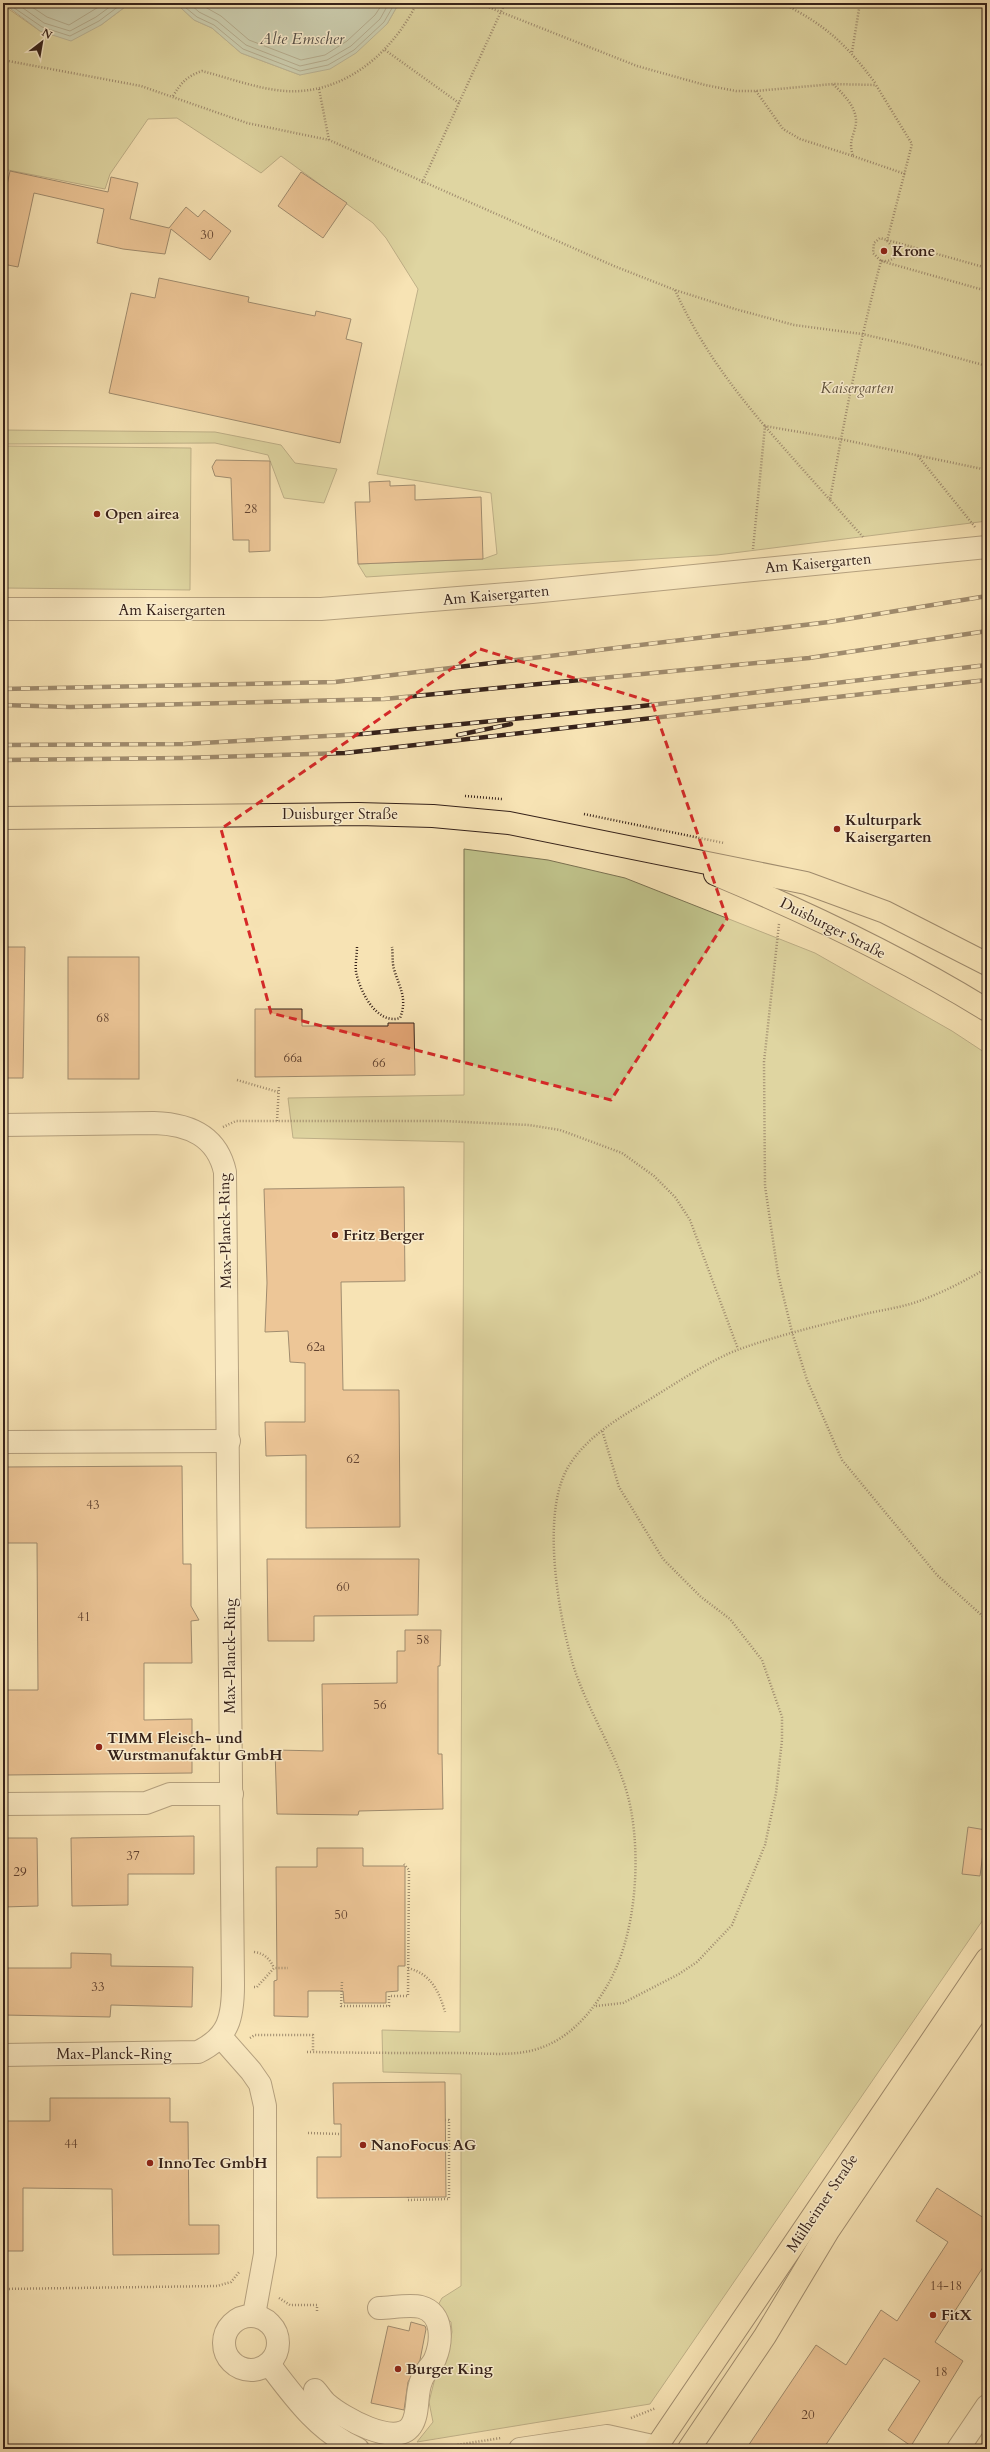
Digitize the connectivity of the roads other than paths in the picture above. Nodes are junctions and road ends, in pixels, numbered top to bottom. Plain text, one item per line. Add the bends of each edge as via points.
1 (982, 538) edge
2 (3, 609) edge
3 (3, 818) edge
4 (673, 856) junction
5 (987, 964) edge
6 (987, 1010) edge
7 (3, 1125) edge
8 (228, 1441) junction
9 (3, 1442) edge
10 (232, 1794) junction
11 (3, 1804) edge
12 (987, 1959) edge
13 (987, 1996) edge
14 (225, 2042) junction
15 (3, 2055) edge
16 (378, 2308) dead end
17 (254, 2315) junction
18 (269, 2364) junction
19 (315, 2390) dead end
20 (987, 2406) edge
21 (659, 2448) edge
22 (358, 2449) edge
23 (520, 2449) edge
24 (689, 2449) edge
25 (958, 2449) edge

1 - 2 street, Am Kaisergarten via 880,557 532,592 321,609
3 - 4 main road, Duisburger Straße via 278,814 433,816 541,828
4 - 5 main road, Duisburger Straße via 780,876 838,894 912,924
4 - 6 main road, Duisburger Straße via 781,901 916,970
7 - 8 street, Max-Planck-Ring via 162,1123 185,1127 204,1136 218,1152 225,1172
8 - 9 street
8 - 10 street, Max-Planck-Ring
10 - 11 street via 170,1794 146,1803
10 - 14 street, Max-Planck-Ring via 233,1990
12 - 21 main road, Mülheimer Straße
13 - 24 main road, Mülheimer Straße via 828,2231 765,2336
14 - 15 street, Max-Planck-Ring via 198,2052 181,2054
14 - 17 street via 260,2084 265,2106 265,2254
16 - 19 street via 421,2307 431,2313 439,2323 441,2333 435,2359 421,2379 412,2424 406,2431 398,2434 362,2425 326,2403
17 - 18 street via 274,2326 278,2336 276,2356
17 - 18 street via 241,2318 230,2326 224,2336 225,2352 236,2366 244,2369 253,2370
18 - 22 street via 311,2416 331,2433
20 - 25 street
21 - 23 street, Mülheimer Straße via 607,2436

